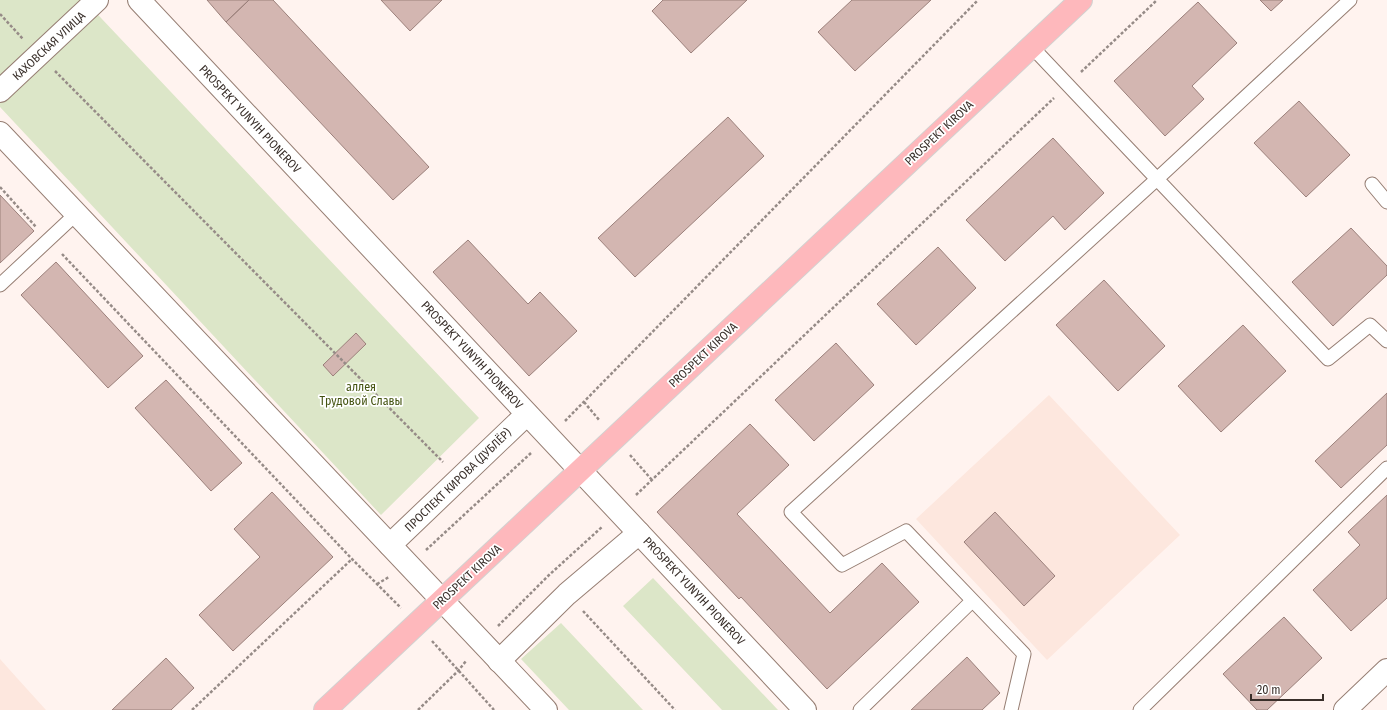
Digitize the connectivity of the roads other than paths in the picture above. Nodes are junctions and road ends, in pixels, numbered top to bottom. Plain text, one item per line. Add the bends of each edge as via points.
1 (97, 0) edge
2 (138, 0) edge
3 (1081, 0) edge
4 (1350, 0) edge
5 (1031, 46) junction
6 (0, 91) edge
7 (0, 133) edge
8 (1157, 179) junction
9 (1372, 184) dead end
10 (1387, 202) edge
11 (76, 214) junction
12 (0, 285) edge
13 (1387, 340) edge
14 (527, 414) junction
15 (1387, 468) edge
16 (580, 470) junction
17 (639, 533) junction
18 (390, 545) junction
19 (442, 601) junction
20 (972, 601) junction
21 (499, 661) junction
22 (1387, 670) edge
23 (325, 710) edge
24 (546, 710) edge
25 (806, 710) edge
26 (860, 710) edge
27 (1011, 710) edge
28 (1140, 710) edge
29 (1345, 710) edge

1 - 6 street, КАХОВСКАЯ УЛИЦА
2 - 14 street, PROSPEKT YUNYIH PIONEROV
3 - 5 main road, PROSPEKT KIROVA
4 - 8 lane
5 - 8 lane
5 - 16 main road, PROSPEKT KIROVA
7 - 11 street
8 - 13 lane via 1328,359 1370,325
8 - 20 lane via 791,512 842,565 906,531
9 - 10 lane
11 - 12 lane
11 - 18 street
14 - 16 street, PROSPEKT YUNYIH PIONEROV
14 - 18 street, ПРОСПЕКТ КИРОВА (ДУБЛЁР)
15 - 28 lane
16 - 17 street, PROSPEKT YUNYIH PIONEROV
16 - 19 main road, PROSPEKT KIROVA
17 - 21 street via 567,594
17 - 25 street, PROSPEKT YUNYIH PIONEROV
18 - 19 street
19 - 21 street
19 - 23 main road, PROSPEKT KIROVA
20 - 26 lane
20 - 27 lane via 1024,654
21 - 24 street
22 - 29 street

